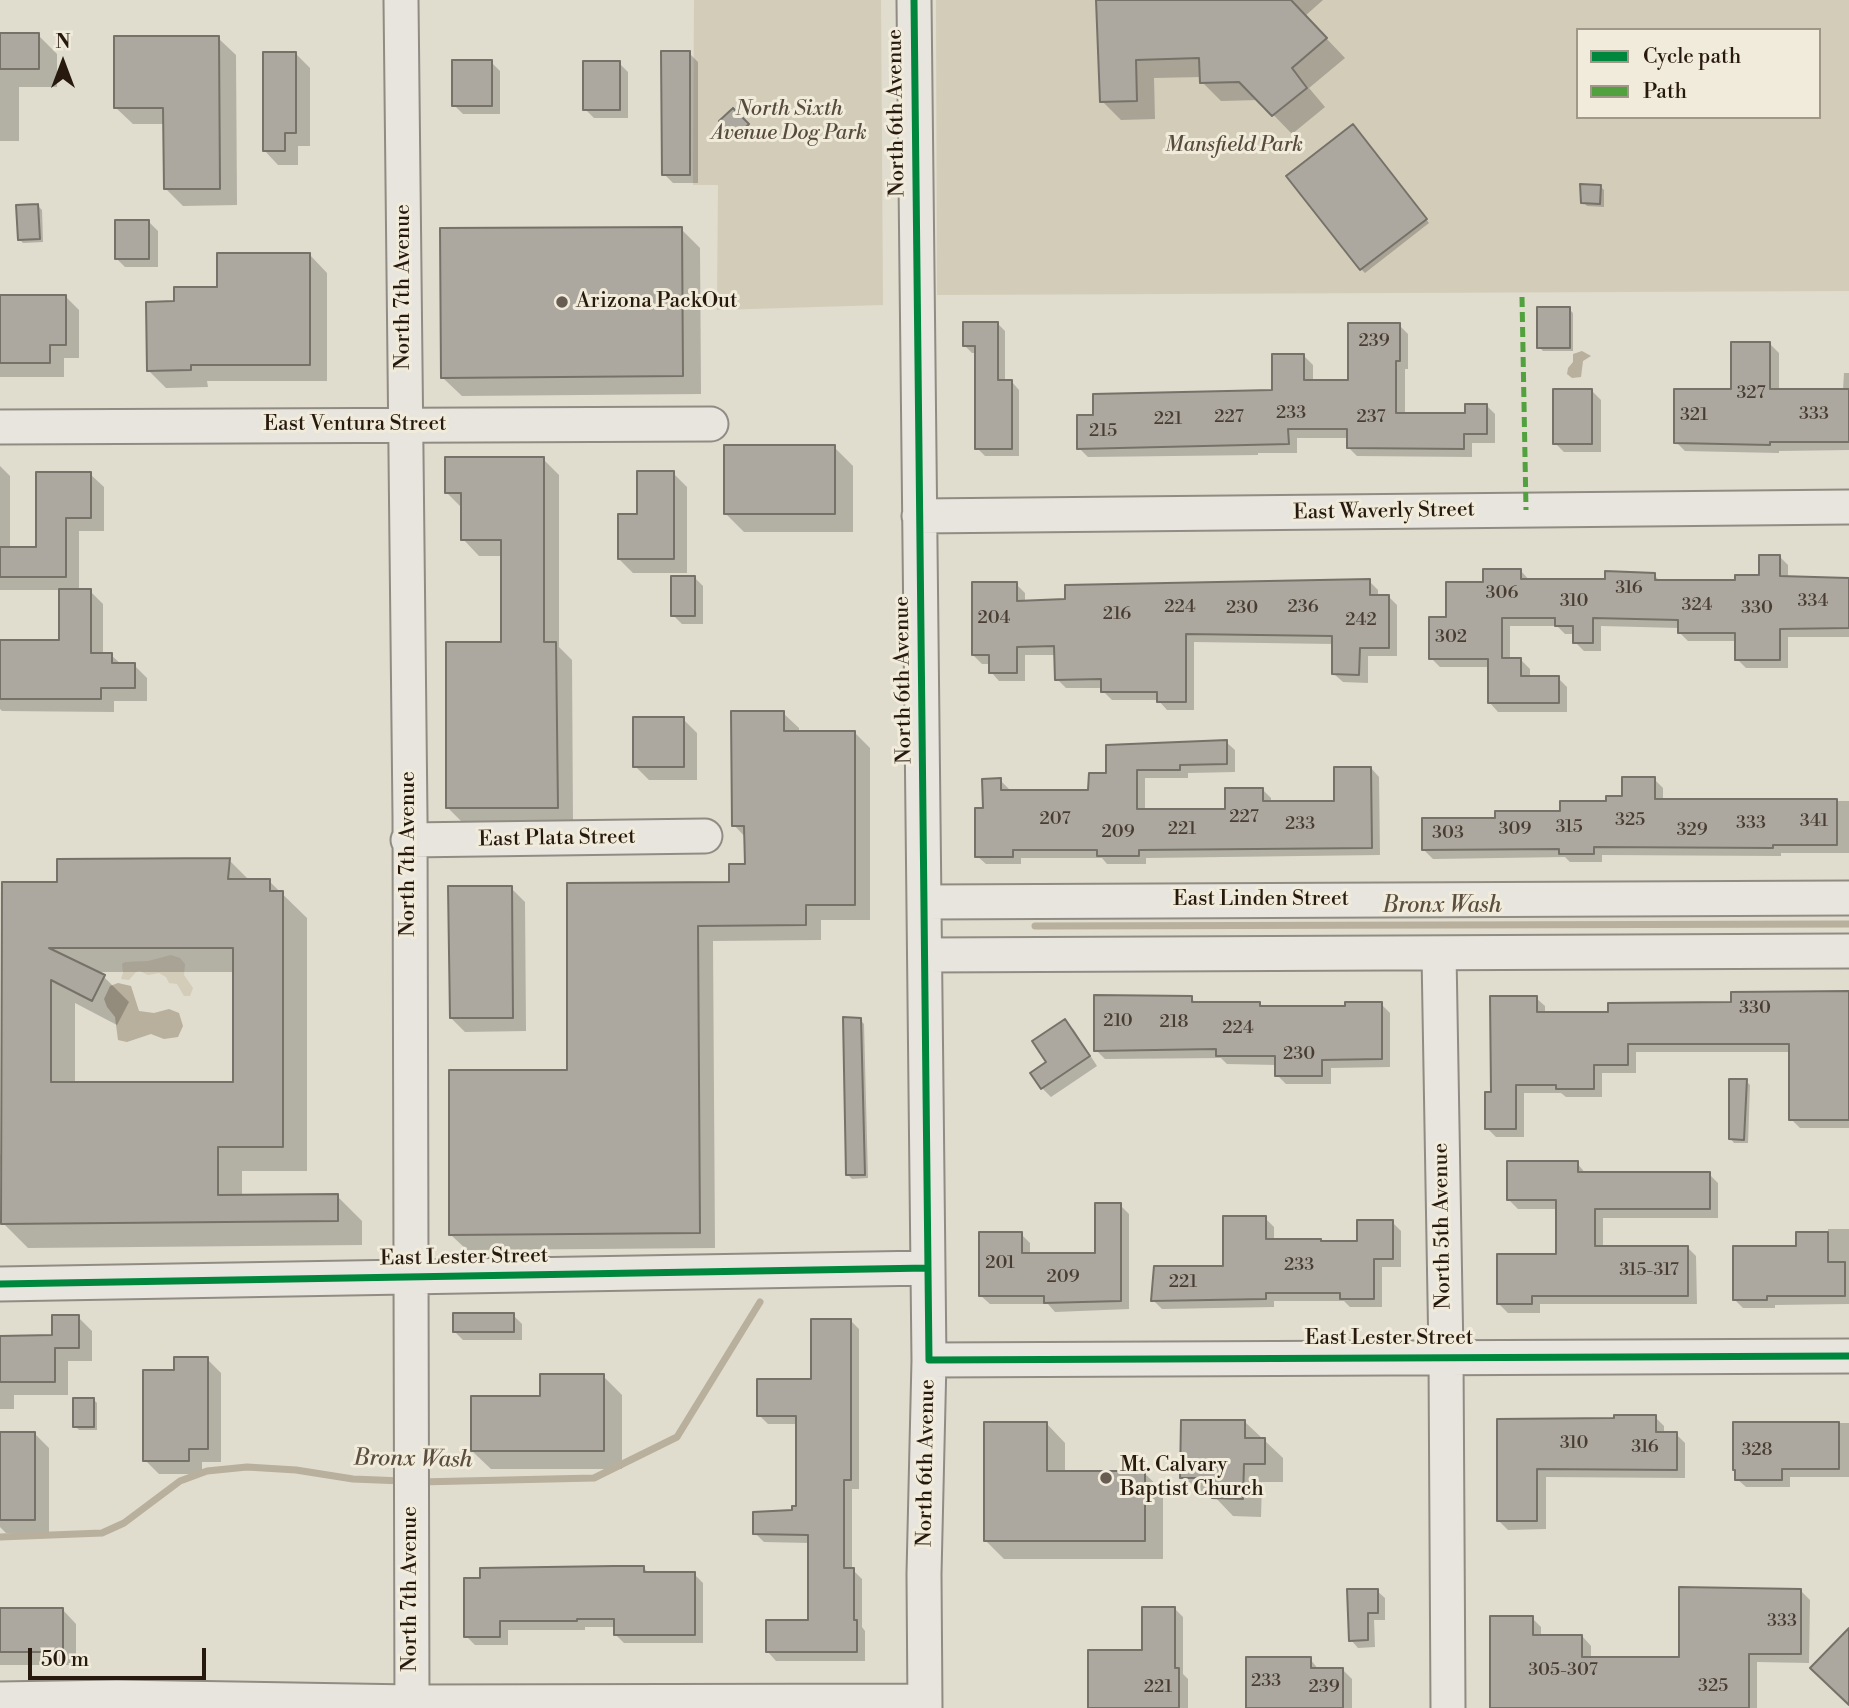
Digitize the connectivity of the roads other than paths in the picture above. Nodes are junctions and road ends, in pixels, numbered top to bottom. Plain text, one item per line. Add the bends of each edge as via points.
1 (401, 0) edge
2 (914, 0) edge
3 (405, 424) junction
4 (711, 424) dead end
5 (0, 426) edge
6 (1849, 507) edge
7 (919, 516) junction
8 (705, 836) dead end
9 (408, 840) junction
10 (1849, 898) edge
11 (925, 902) junction
12 (1849, 951) edge
13 (1439, 954) junction
14 (926, 955) junction
15 (928, 1268) junction
16 (411, 1277) junction
17 (0, 1284) edge
18 (1446, 1356) junction
19 (1849, 1356) edge
20 (929, 1360) junction
21 (0, 1699) edge
22 (925, 1704) edge
23 (412, 1705) edge
24 (1448, 1708) edge

1 - 3 street, North 7th Avenue
2 - 7 street, North 6th Avenue
3 - 4 street, East Ventura Street
3 - 5 street, East Ventura Street
3 - 9 street, North 7th Avenue
6 - 7 street, East Waverly Street
7 - 11 street, North 6th Avenue
8 - 9 street, East Plata Street
9 - 16 street, North 7th Avenue
10 - 11 street, East Linden Street
11 - 14 street, North 6th Avenue
12 - 13 street
13 - 14 street
13 - 18 street, North 5th Avenue
14 - 15 street, North 6th Avenue
15 - 16 street, East Lester Street
15 - 20 street, North 6th Avenue
16 - 17 street, East Lester Street
16 - 23 street, North 7th Avenue
18 - 19 street, East Lester Street
18 - 20 street, East Lester Street
18 - 24 street, North 5th Avenue
20 - 22 street, North 6th Avenue
21 - 23 street via 117,1697
22 - 23 street

